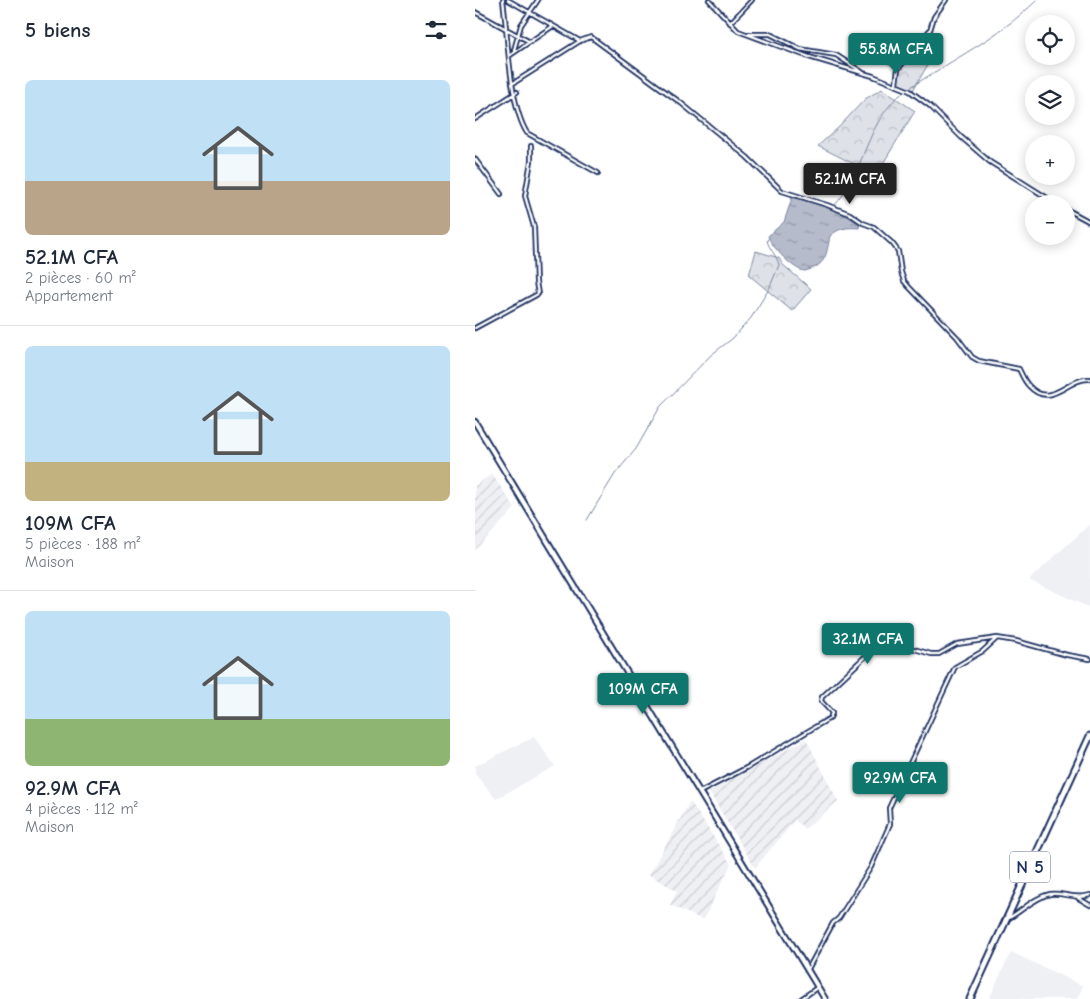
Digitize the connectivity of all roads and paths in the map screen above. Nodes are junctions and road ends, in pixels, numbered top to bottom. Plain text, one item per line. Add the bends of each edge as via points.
1 (503, 0) edge
2 (508, 0) edge
3 (538, 0) edge
4 (709, 0) edge
5 (752, 0) edge
6 (946, 0) edge
7 (475, 12) edge
8 (531, 13) junction
9 (730, 23) junction
10 (553, 26) junction
11 (507, 30) junction
12 (747, 34) junction
13 (517, 36) junction
14 (580, 40) junction
15 (530, 42) junction
16 (514, 50) dead end
17 (509, 56) junction
18 (863, 73) junction
19 (512, 84) junction
20 (896, 85) junction
21 (516, 93) junction
22 (475, 119) edge
23 (531, 146) dead end
24 (475, 159) edge
25 (599, 173) dead end
26 (501, 194) dead end
27 (1043, 195) edge
28 (1075, 214) edge
29 (1090, 222) edge
30 (475, 328) edge
31 (1090, 379) edge
32 (475, 422) edge
33 (997, 638) junction
34 (1090, 659) edge
35 (1090, 736) edge
36 (700, 792) junction
37 (1090, 895) edge
38 (1077, 897) junction
39 (1090, 905) edge
40 (1006, 920) junction
41 (808, 969) junction
42 (818, 986) junction
43 (801, 999) edge
44 (825, 999) edge
45 (971, 999) edge

1 - 11 street
2 - 8 street
3 - 8 street
4 - 9 street
5 - 9 street
6 - 20 street via 934,17 930,30 898,69
7 - 11 street
8 - 10 street
8 - 13 street
9 - 12 street
10 - 14 street
10 - 15 street
11 - 13 street
11 - 17 street
12 - 18 street
12 - 18 street via 770,34 800,49 836,55
13 - 15 street
13 - 16 street
14 - 19 street
14 - 31 street via 591,37 668,93 747,157 783,191 850,214 874,227 898,251 903,280 975,359 1019,369 1030,388 1043,395 1064,390 1079,379
15 - 17 street
17 - 19 street
18 - 20 street
19 - 21 street
20 - 27 street via 930,106 990,162
21 - 22 street
21 - 25 street via 521,123 527,133
23 - 30 street via 525,196 534,227 538,294
24 - 26 street
28 - 29 street
32 - 36 street
33 - 34 street
33 - 36 street via 957,644 939,654 894,646 870,652 822,697 821,701 832,713 830,718
33 - 41 street via 983,652 955,667 889,808 890,824 871,867 833,923
35 - 40 highway, N 5
36 - 41 street
37 - 38 street
38 - 39 street
38 - 40 street via 1049,895
40 - 45 highway, N 5
41 - 42 street
42 - 43 street
42 - 44 street

